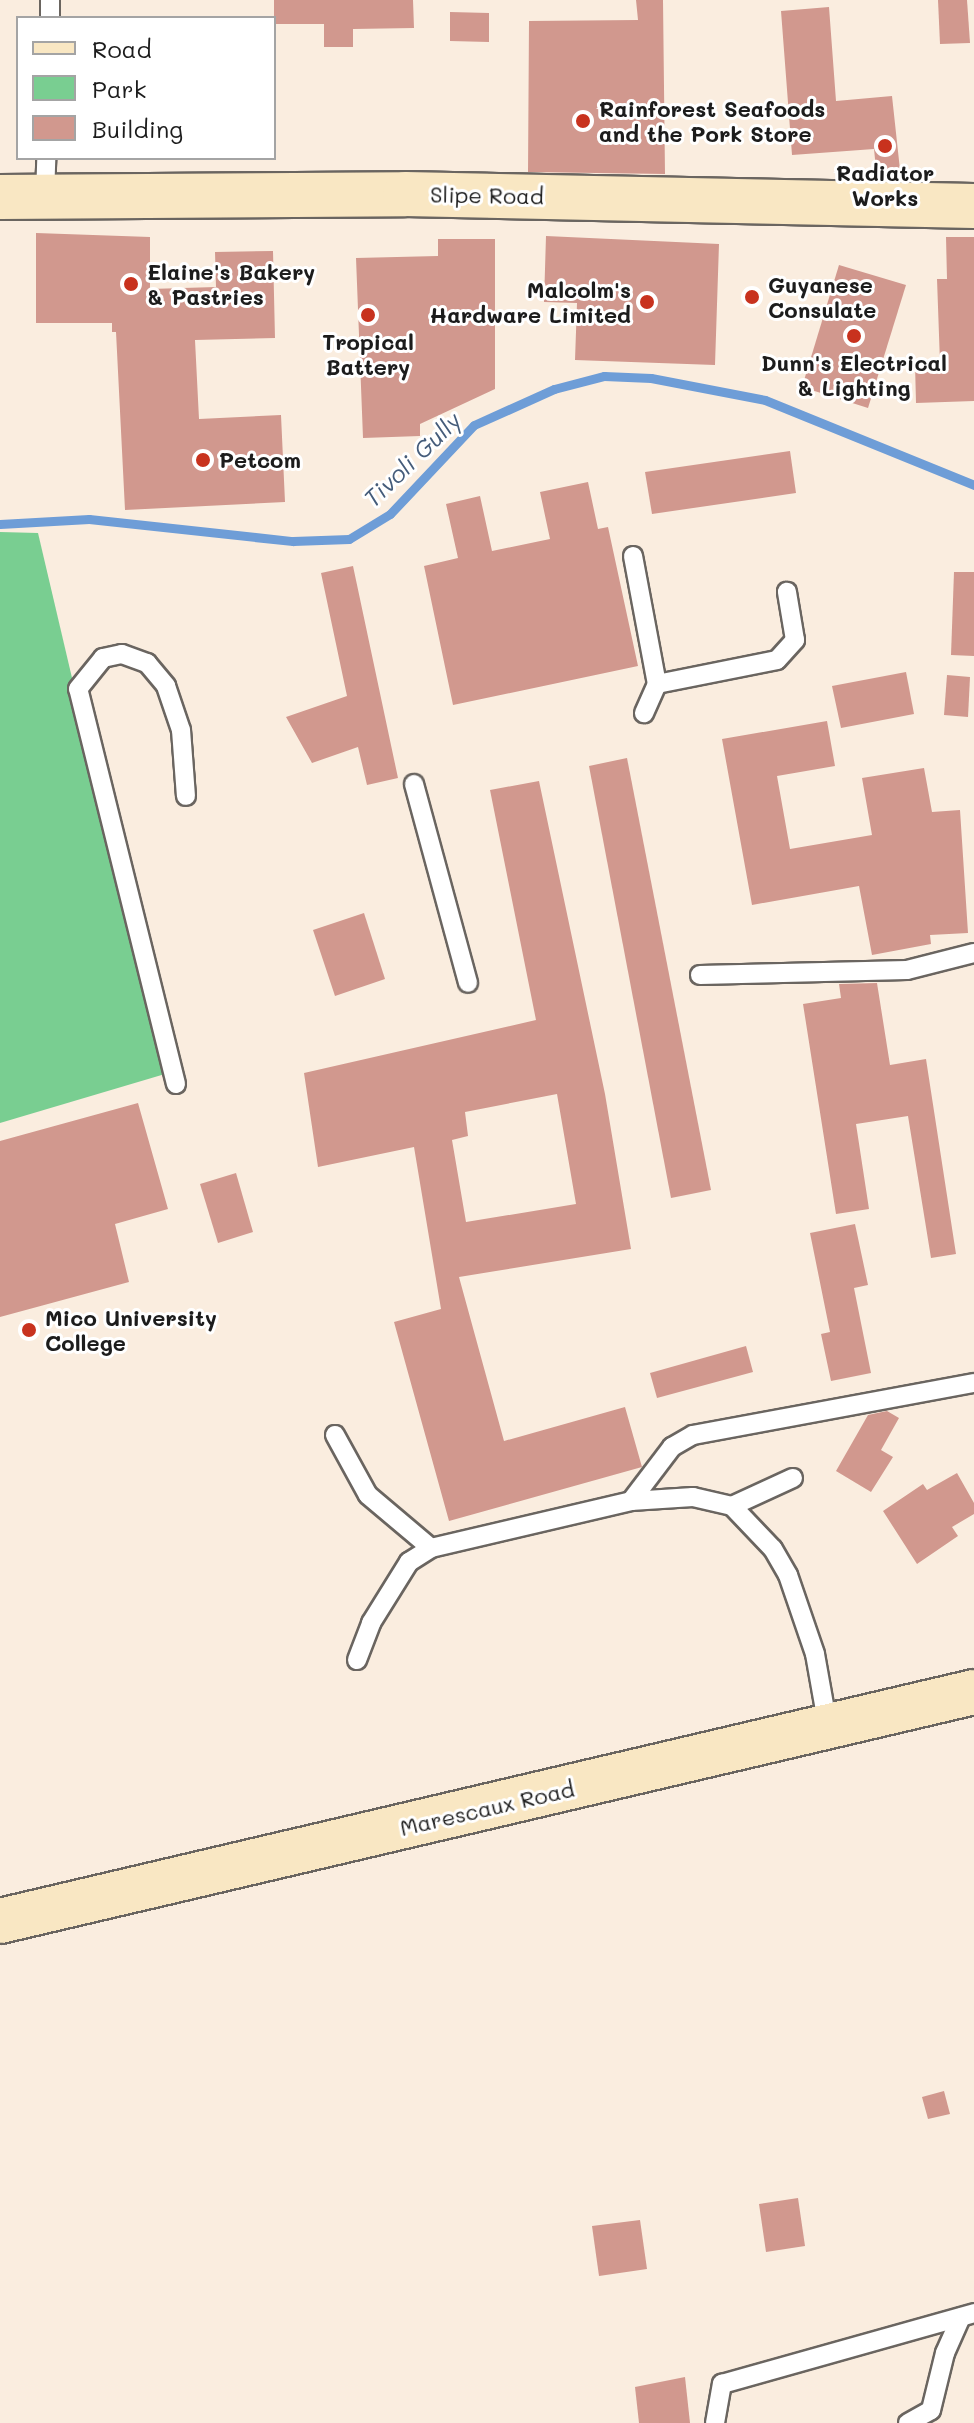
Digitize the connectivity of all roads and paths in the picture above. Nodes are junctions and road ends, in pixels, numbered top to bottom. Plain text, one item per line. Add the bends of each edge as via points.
1 (46, 177) edge
2 (0, 197) edge
3 (974, 206) edge
4 (633, 556) dead end
5 (787, 592) dead end
6 (657, 684) junction
7 (644, 713) dead end
8 (414, 784) dead end
9 (186, 796) dead end
10 (974, 953) edge
11 (700, 975) dead end
12 (468, 983) dead end
13 (176, 1084) dead end
14 (974, 1383) edge
15 (335, 1435) dead end
16 (793, 1478) dead end
17 (631, 1501) junction
18 (732, 1506) junction
19 (431, 1548) junction
20 (357, 1660) dead end
21 (974, 1692) edge
22 (828, 1727) junction
23 (0, 1921) edge
24 (968, 2315) edge
25 (715, 2423) edge
26 (908, 2423) edge

1 - 2 main road, Slipe Road
1 - 3 main road, Slipe Road via 405,194
4 - 6 lane
5 - 6 lane via 795,640 777,660
6 - 7 lane
8 - 12 lane
9 - 13 lane via 181,730 166,686 147,663 122,654 103,658 78,689
10 - 11 lane via 907,970
14 - 17 lane via 693,1435 672,1447
15 - 19 lane via 368,1495
16 - 18 lane
17 - 18 lane via 693,1497
17 - 19 lane
18 - 22 lane via 754,1525 788,1575 815,1654
19 - 20 lane via 409,1562 371,1623
21 - 22 main road, Marescaux Road
22 - 23 main road, Marescaux Road
24 - 25 lane via 722,2384
24 - 26 lane via 945,2353 931,2410

